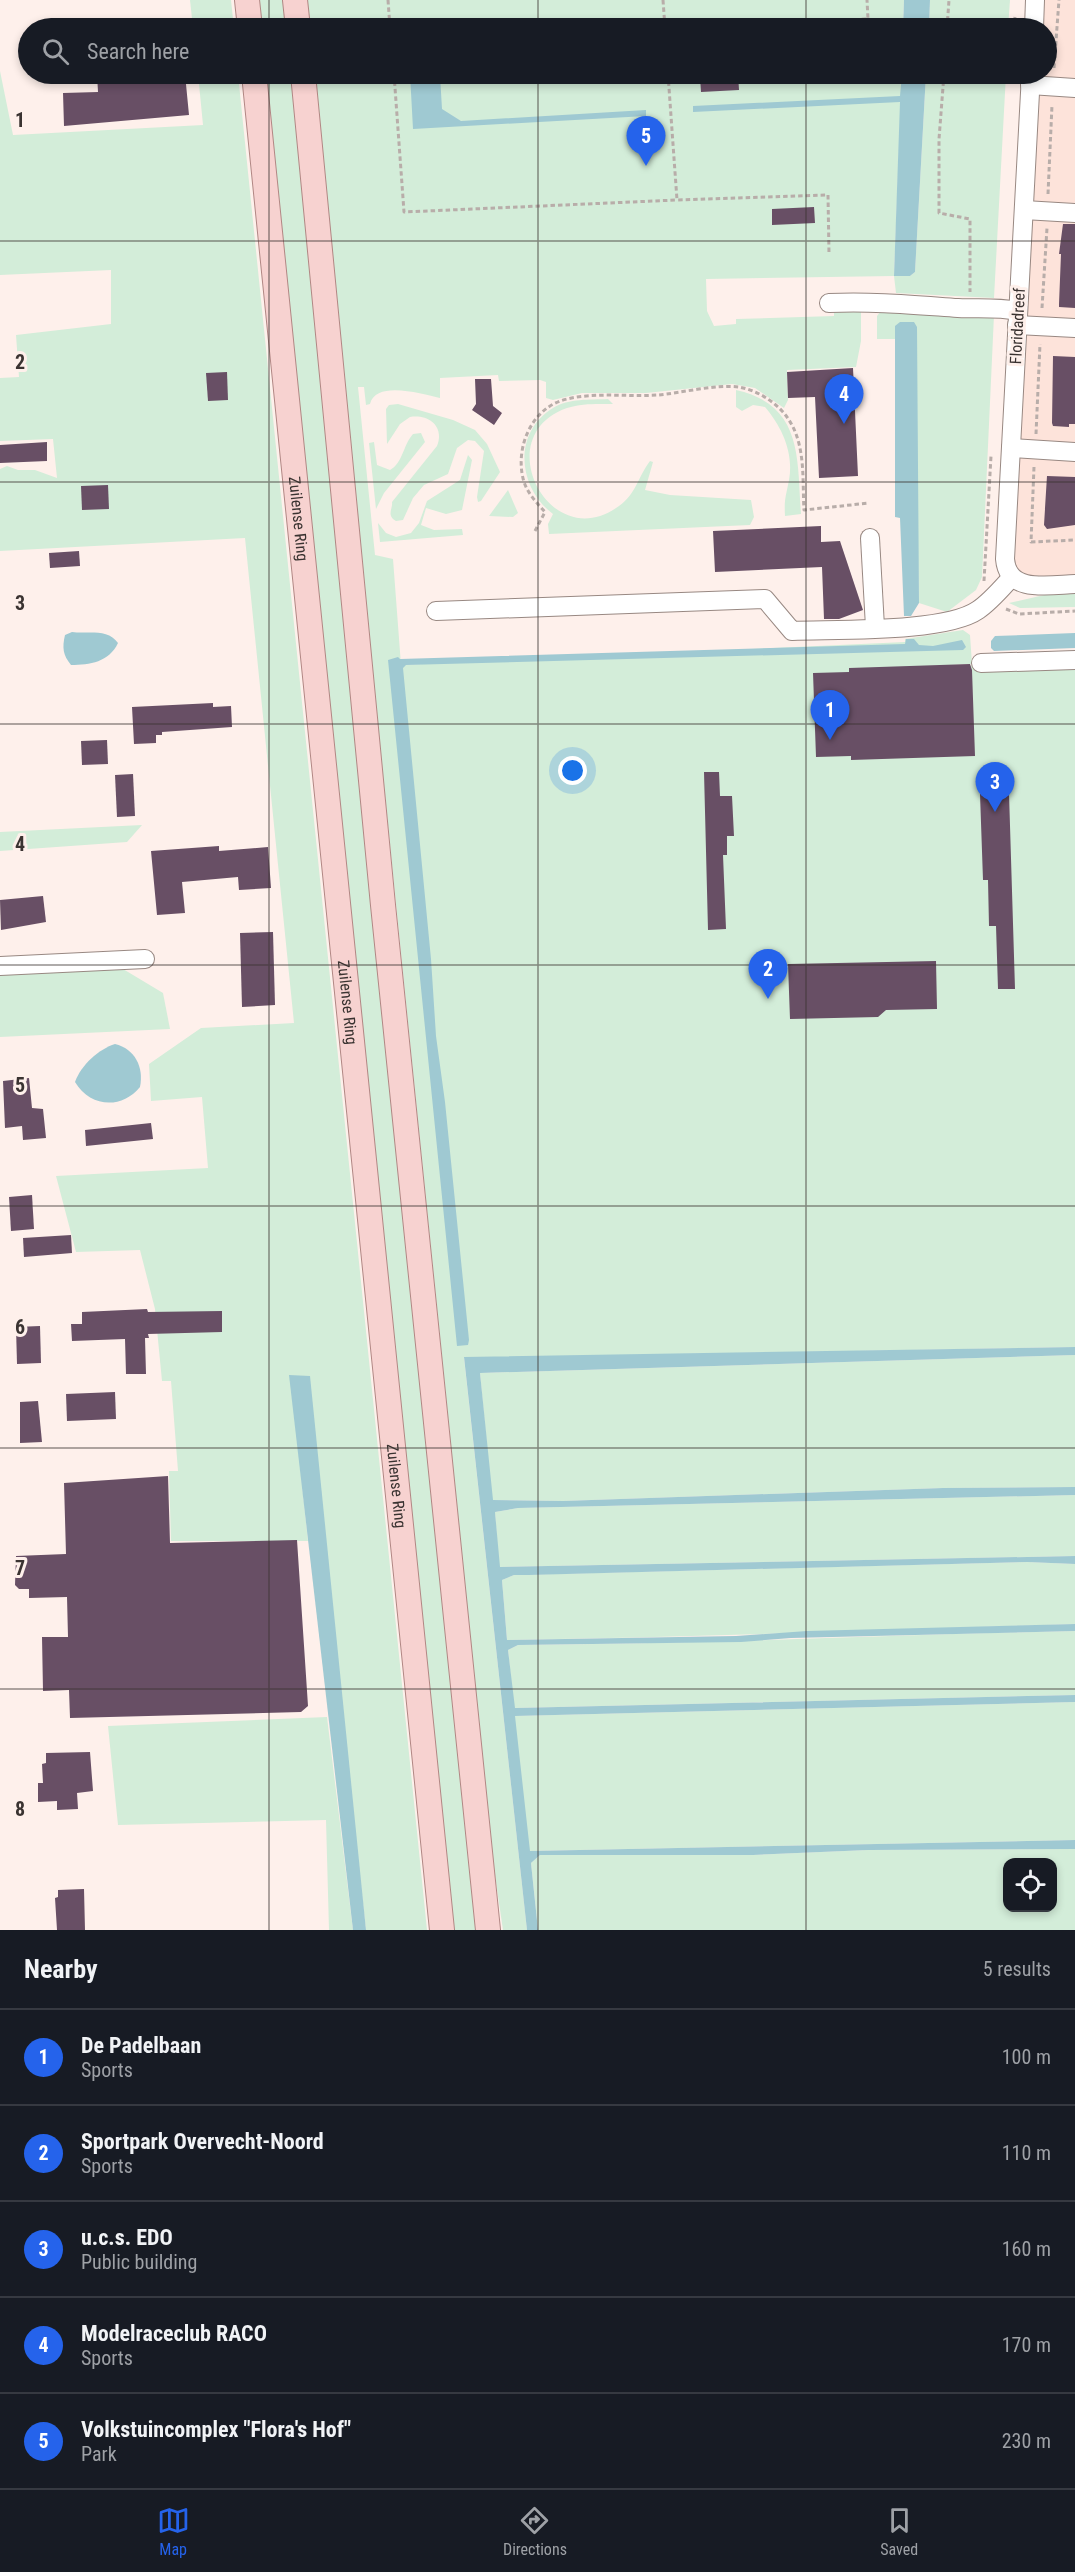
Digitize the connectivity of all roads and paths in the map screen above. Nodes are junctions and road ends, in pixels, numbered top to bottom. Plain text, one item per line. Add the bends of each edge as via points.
1 (247, 0) edge
2 (295, 0) edge
3 (388, 0) edge
4 (663, 0) edge
5 (867, 0) edge
6 (949, 0) edge
7 (1035, 0) edge
8 (1059, 0) edge
9 (249, 18) edge
10 (297, 18) edge
11 (389, 18) edge
12 (664, 18) edge
13 (868, 18) edge
14 (948, 18) edge
15 (1034, 18) edge
16 (1057, 29) edge
17 (255, 84) edge
18 (304, 84) edge
19 (395, 84) edge
20 (669, 84) edge
21 (943, 84) edge
22 (1031, 84) edge
23 (1045, 84) edge
24 (1053, 84) edge
25 (1053, 87) junction
26 (1075, 88) edge
27 (677, 200) junction
28 (1024, 210) junction
29 (1048, 211) junction
30 (1075, 213) edge
31 (828, 254) dead end
32 (829, 303) dead end
33 (969, 308) junction
34 (1017, 318) junction
35 (1041, 326) junction
36 (1075, 328) edge
37 (1011, 448) junction
38 (1035, 449) junction
39 (1075, 452) edge
40 (869, 503) dead end
41 (535, 531) dead end
42 (870, 538) dead end
43 (1075, 540) edge
44 (1011, 578) junction
45 (1075, 584) edge
46 (993, 597) junction
47 (436, 611) dead end
48 (1075, 611) edge
49 (875, 627) junction
50 (1075, 660) edge
51 (981, 663) dead end
52 (145, 959) dead end
53 (0, 966) edge
54 (442, 1930) edge
55 (488, 1930) edge

1 - 9 main road
2 - 10 main road
3 - 11 path
4 - 12 path
5 - 13 path
6 - 14 path
7 - 15 street
8 - 16 path
17 - 54 main road, Zuilense Ring
18 - 55 main road via 385,928
19 - 27 path via 404,212
20 - 27 path
21 - 33 path via 939,213 970,219
22 - 28 street, Floridadreef
23 - 25 street
24 - 25 path
25 - 26 street
25 - 29 path
27 - 31 path via 828,195
28 - 29 street
28 - 34 street, Floridadreef
29 - 30 street
29 - 35 path
32 - 33 street via 871,301
33 - 34 street via 999,307
34 - 35 street
34 - 37 street, Floridadreef
35 - 36 street
35 - 38 path
37 - 38 street
37 - 44 street, Floridadreef via 1005,559
38 - 39 street
38 - 43 path via 1031,542
40 - 41 path via 804,510 798,436 781,409 752,390 737,387 576,398 552,404 537,417 524,439 520,463 525,482 544,512
42 - 49 street
44 - 45 street via 1020,584
44 - 46 street
46 - 48 path via 1007,610 1019,614
46 - 49 street via 978,610 942,624
47 - 49 street via 765,599 792,631
50 - 51 street
52 - 53 street

